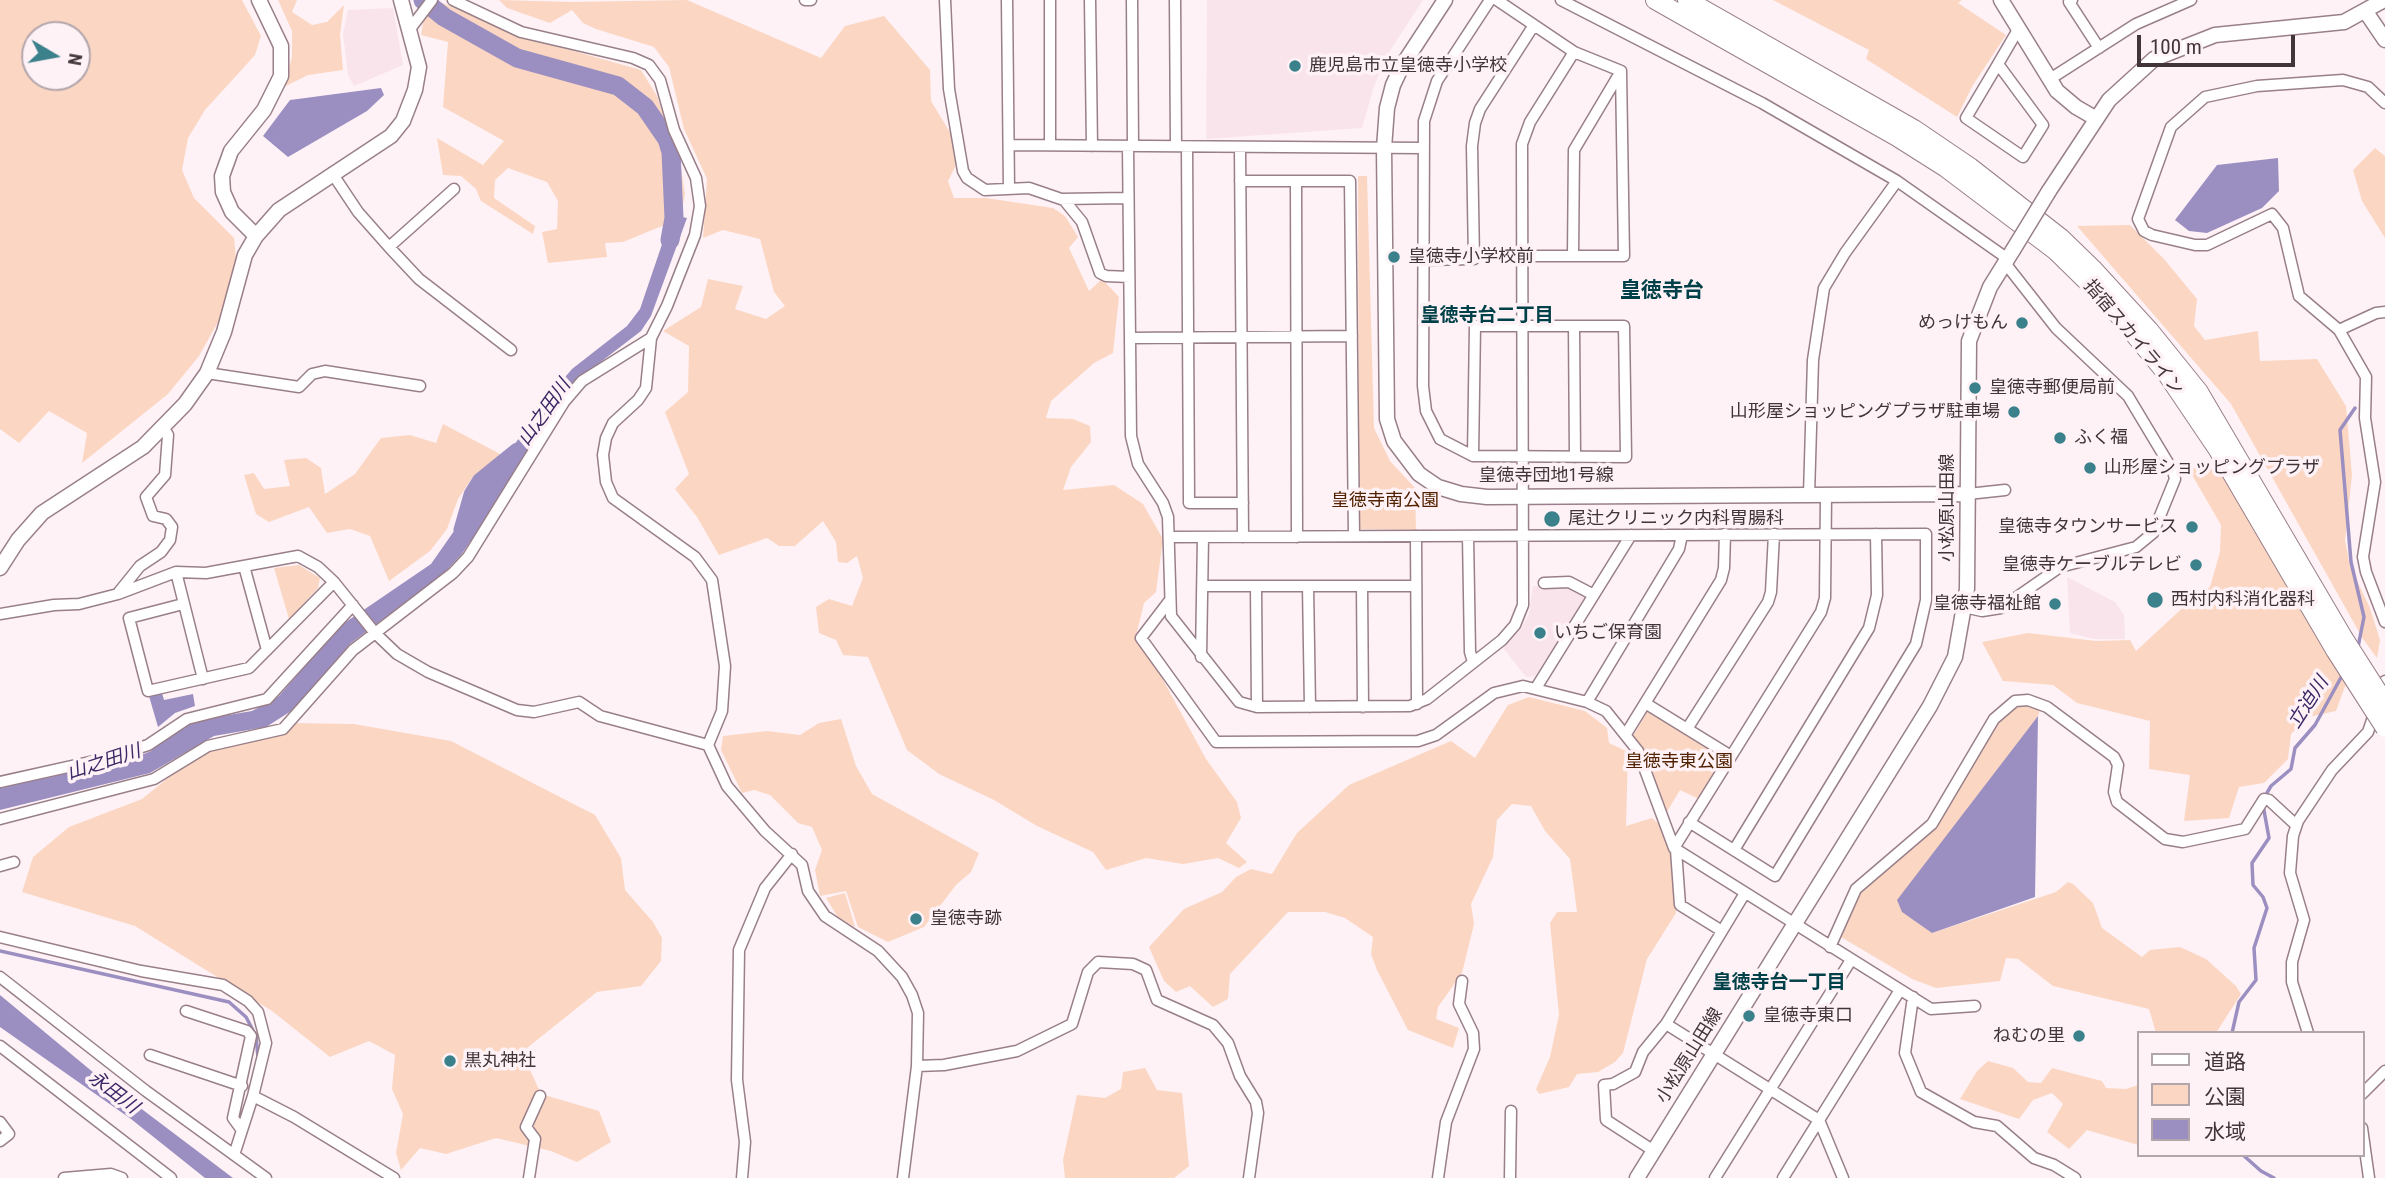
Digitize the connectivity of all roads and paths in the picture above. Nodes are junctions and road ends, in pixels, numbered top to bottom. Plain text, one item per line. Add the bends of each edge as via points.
1 (259, 0) edge
2 (401, 0) edge
3 (432, 0) edge
4 (453, 0) edge
5 (805, 0) edge
6 (811, 0) edge
7 (945, 0) edge
8 (1007, 0) edge
9 (1050, 0) edge
10 (1090, 0) edge
11 (1132, 0) edge
12 (1175, 0) edge
13 (1445, 0) edge
14 (1490, 0) edge
15 (1497, 0) edge
16 (1561, 0) edge
17 (1655, 0) edge
18 (1688, 0) edge
19 (2001, 0) edge
20 (2072, 0) edge
21 (2190, 0) edge
22 (2384, 0) edge
23 (2366, 12) junction
24 (414, 23) junction
25 (1534, 25) junction
26 (2019, 28) junction
27 (2385, 40) edge
28 (2099, 48) junction
29 (1574, 52) junction
30 (1998, 64) junction
31 (1621, 71) junction
32 (2050, 79) junction
33 (2385, 103) edge
34 (2095, 118) junction
35 (1009, 145) junction
36 (1050, 145) junction
37 (1092, 146) junction
38 (1131, 146) junction
39 (1182, 147) junction
40 (1240, 147) junction
41 (1384, 148) junction
42 (1422, 148) junction
43 (332, 173) junction
44 (1240, 181) junction
45 (1296, 181) junction
46 (1897, 181) junction
47 (454, 189) dead end
48 (1009, 189) junction
49 (1128, 198) junction
50 (1061, 199) junction
51 (256, 236) junction
52 (389, 247) junction
53 (1522, 256) junction
54 (1573, 256) junction
55 (2009, 257) junction
56 (1422, 260) junction
57 (1129, 277) junction
58 (2385, 312) edge
59 (1522, 326) junction
60 (1574, 326) junction
61 (2339, 330) junction
62 (1297, 336) junction
63 (1352, 336) junction
64 (1188, 337) junction
65 (1242, 337) junction
66 (651, 338) junction
67 (1130, 338) junction
68 (512, 350) dead end
69 (207, 373) junction
70 (420, 386) dead end
71 (163, 427) junction
72 (1473, 456) junction
73 (1524, 457) junction
74 (1575, 457) junction
75 (2005, 490) dead end
76 (1968, 494) junction
77 (1809, 495) junction
78 (1826, 495) junction
79 (1524, 496) junction
80 (1243, 503) junction
81 (1725, 534) junction
82 (1774, 534) junction
83 (1826, 534) junction
84 (1876, 534) junction
85 (1632, 535) junction
86 (1682, 535) junction
87 (1354, 536) junction
88 (1416, 536) junction
89 (1468, 536) junction
90 (1525, 536) junction
91 (1170, 537) junction
92 (1203, 537) junction
93 (1243, 537) junction
94 (1297, 537) junction
95 (244, 566) junction
96 (0, 568) edge
97 (176, 572) junction
98 (334, 582) junction
99 (1544, 583) dead end
100 (1203, 586) junction
101 (1256, 586) junction
102 (1308, 586) junction
103 (1362, 586) junction
104 (1416, 586) junction
105 (118, 594) junction
106 (1594, 595) junction
107 (1170, 600) junction
108 (183, 604) junction
109 (354, 607) junction
110 (1965, 607) junction
111 (0, 614) edge
112 (2385, 622) edge
113 (374, 631) junction
114 (2339, 644) junction
115 (267, 650) junction
116 (1201, 657) junction
117 (1473, 662) junction
118 (203, 679) junction
119 (2385, 681) edge
120 (1536, 688) junction
121 (1587, 702) junction
122 (1645, 703) junction
123 (2385, 703) edge
124 (1417, 704) junction
125 (1257, 707) junction
126 (1310, 707) junction
127 (1363, 707) junction
128 (2385, 728) edge
129 (1687, 729) junction
130 (1626, 734) junction
131 (708, 745) junction
132 (1731, 756) junction
133 (0, 782) edge
134 (0, 820) edge
135 (1689, 822) junction
136 (2296, 825) junction
137 (1675, 849) junction
138 (1734, 850) junction
139 (792, 854) junction
140 (14, 862) dead end
141 (0, 864) edge
142 (1745, 893) junction
143 (1794, 924) junction
144 (1722, 930) junction
145 (0, 937) edge
146 (1830, 947) junction
147 (1851, 960) junction
148 (0, 976) edge
149 (1462, 981) dead end
150 (1900, 990) junction
151 (1913, 998) junction
152 (1975, 1006) dead end
153 (186, 1011) dead end
154 (1666, 1024) junction
155 (2307, 1031) edge
156 (0, 1046) edge
157 (1713, 1054) junction
158 (150, 1055) dead end
159 (917, 1066) junction
160 (2385, 1071) edge
161 (242, 1086) junction
162 (1770, 1090) junction
163 (2364, 1092) edge
164 (253, 1096) junction
165 (540, 1096) dead end
166 (1511, 1111) dead end
167 (1819, 1120) junction
168 (0, 1122) edge
169 (241, 1129) junction
170 (0, 1141) edge
171 (2364, 1142) edge
172 (1654, 1151) junction
173 (234, 1155) junction
174 (98, 1176) edge
175 (260, 1176) edge
176 (64, 1178) edge
177 (122, 1178) edge
178 (171, 1178) edge
179 (394, 1178) edge
180 (530, 1178) edge
181 (742, 1178) edge
182 (903, 1178) edge
183 (1249, 1178) edge
184 (1438, 1178) edge
185 (1510, 1178) edge
186 (1637, 1178) edge
187 (1715, 1178) edge
188 (1783, 1178) edge
189 (1843, 1178) edge
190 (2075, 1178) edge
191 (2369, 1178) edge

1 - 51 street via 281,46 281,76 264,110 232,151 222,176 232,212
2 - 24 street
3 - 24 street
4 - 66 street via 521,32 633,58 649,65 660,80 674,130 696,178 700,206 695,235
5 - 6 street
7 - 48 street via 949,89 963,170 979,187
8 - 35 street
9 - 36 street
10 - 37 street
11 - 38 street
12 - 39 street
13 - 41 street, 皇徳寺団地1号線 via 1393,85
14 - 42 street via 1431,95
15 - 25 street
16 - 46 street via 1762,103
17 - 114 main road, 指宿スカイライン via 1907,143 2056,251 2107,301 2166,373
18 - 114 main road, 指宿スカイライン via 1936,144 2013,200 2094,270 2199,393
19 - 26 street
20 - 28 street via 2069,2
21 - 28 street via 2162,10
22 - 23 street
23 - 27 street
23 - 34 street, 小松原山田線 via 2336,24 2204,38 2154,59 2124,83
24 - 43 street via 419,67 402,121 391,136
25 - 29 street
25 - 56 street via 1475,123 1474,259
26 - 30 street
26 - 32 street
28 - 32 street
29 - 31 street
29 - 53 street via 1524,137
30 - 30 street via 2043,125 2023,157 1966,118
31 - 54 street via 1574,150
31 - 54 street via 1624,256
32 - 34 street via 2066,100
33 - 61 street via 2368,87 2343,80 2257,86 2205,97 2171,127 2138,219 2152,235 2207,245 2272,214 2288,240 2299,296
34 - 55 street, 小松原山田線, bridge
35 - 36 street
35 - 48 street
36 - 37 street
37 - 38 street
38 - 39 street
38 - 49 street
39 - 40 street
39 - 64 street
40 - 41 street
40 - 44 street
41 - 42 street
41 - 79 street, 皇徳寺団地1号線 via 1387,419 1394,441 1419,474 1438,486 1461,494
42 - 56 street
43 - 51 street via 279,209
43 - 52 street
44 - 45 street
44 - 65 street
45 - 62 street
45 - 63 street via 1350,181
46 - 55 street
46 - 77 street via 1824,288 1813,360
47 - 52 street
48 - 50 street via 1037,189
49 - 50 street
49 - 57 street
50 - 57 street via 1082,222 1100,273
51 - 69 street via 244,255 232,310
52 - 68 street via 419,279
53 - 54 street
53 - 59 street
55 - 76 street, 小松原山田線 via 1980,307 1969,341
55 - 110 street via 2056,328 2128,396 2175,479 2153,533 2136,547 2060,567 2001,608 1982,611
56 - 72 street via 1426,411 1440,439
57 - 67 street
58 - 61 street
59 - 60 street
59 - 72 street via 1475,326
59 - 73 street
60 - 74 street
60 - 74 street via 1625,326 1626,443 1626,457
61 - 112 street via 2366,377 2365,418 2375,482 2363,556
62 - 63 street
62 - 65 street
62 - 94 street
63 - 87 street
64 - 65 street
64 - 67 street
64 - 80 street via 1189,503
65 - 80 street
66 - 113 street via 582,381 564,402 468,557
66 - 131 street via 646,388 613,423 606,438 606,482 613,498 695,557 712,580 725,666 722,711
67 - 91 street via 1133,450 1163,503
69 - 70 street via 299,387 312,374 325,370
69 - 71 street
71 - 96 street via 143,447 42,513
71 - 105 street via 168,435 165,475 146,497 153,516 166,519 172,527 170,540 139,566
72 - 73 street
73 - 74 street
73 - 79 street
75 - 76 street
76 - 78 street, 皇徳寺団地1号線
76 - 110 street, 小松原山田線
77 - 78 street, 皇徳寺団地1号線
77 - 79 street, 皇徳寺団地1号線
78 - 83 street
79 - 90 street
80 - 93 street
81 - 82 street
81 - 86 street
81 - 122 street via 1721,580
82 - 83 street
82 - 129 street via 1768,602
83 - 84 street
83 - 132 street via 1821,612
84 - 138 street via 1877,595 1869,628
84 - 138 street via 1926,534 1926,600 1916,644 1775,876
85 - 86 street
85 - 90 street
85 - 106 street
86 - 121 street via 1679,548
87 - 88 street
87 - 94 street
88 - 89 street
88 - 104 street
89 - 90 street
89 - 117 street
90 - 117 street via 1520,615 1509,633
91 - 92 street
91 - 107 street
92 - 93 street
92 - 100 street
93 - 94 street
95 - 97 street via 206,573
95 - 98 street via 298,556
95 - 115 street
97 - 105 street
97 - 108 street
98 - 109 street
98 - 115 street
99 - 106 street via 1569,582
100 - 101 street
100 - 116 street
101 - 102 street
101 - 125 street
102 - 103 street
102 - 126 street
103 - 104 street
103 - 127 street
104 - 124 street
105 - 111 street
106 - 120 street
107 - 116 street via 1174,621
107 - 120 street via 1141,638 1216,742 1418,741 1436,735 1494,693 1523,686
108 - 118 street
108 - 118 street via 130,618 148,691
109 - 113 street
109 - 133 street via 315,643 267,699 187,719 148,745 118,755
110 - 143 street, 小松原山田線 via 1947,674
113 - 131 street via 411,663 517,710 534,712 579,702 600,716
113 - 134 street via 282,729 208,746 153,779
114 - 123 main road, 指宿スカイライン, bridge
114 - 128 main road, 指宿スカイライン, bridge
115 - 118 street via 249,668
116 - 125 street via 1239,702
117 - 124 street
119 - 136 street via 2368,732 2332,769
120 - 121 street
121 - 130 street via 1606,711
122 - 129 street
122 - 130 street
124 - 127 street
125 - 126 street
126 - 127 street
129 - 132 street
130 - 137 street via 1648,771
131 - 139 street via 727,786 765,831
132 - 135 street
135 - 137 street
135 - 138 street
136 - 146 street via 2263,799 2245,829 2183,842 2165,839 2117,802 2114,757 2047,707 2015,701 1994,719 1932,824 1856,889
136 - 155 street via 2289,862 2304,920 2292,962 2292,982
137 - 142 street
137 - 144 street via 1680,905
139 - 159 street via 802,865 814,903 825,916 878,951 902,977 918,1013
139 - 181 street via 765,888 739,950 737,1080 746,1142
140 - 141 street
142 - 143 street
142 - 144 street
143 - 146 street
143 - 157 street, 小松原山田線
144 - 154 street
145 - 164 street via 141,971 211,982 235,992 258,1012 265,1029
146 - 147 street
147 - 150 street
147 - 162 street
148 - 173 street
149 - 184 street via 1459,1004 1474,1049 1446,1122
150 - 151 street
150 - 167 street
151 - 152 street via 1931,1009
151 - 190 street via 1905,1054 1921,1092 1974,1122 1997,1126 2034,1158
153 - 161 street via 247,1031 251,1044
154 - 157 street
154 - 172 street via 1643,1052 1634,1072 1604,1085 1606,1120
156 - 178 street
157 - 162 street
157 - 172 street, 小松原山田線
158 - 161 street
159 - 182 street
159 - 183 street via 1017,1051 1072,1024 1082,985 1098,962 1133,964 1146,970 1157,1000 1213,1025 1228,1043 1258,1113
160 - 163 street
161 - 169 street via 233,1118
162 - 167 street
162 - 187 street
164 - 169 street
164 - 179 street
165 - 180 street via 526,1127 535,1139
166 - 185 street
167 - 188 street
167 - 189 street
168 - 170 street via 9,1134
169 - 173 street
171 - 191 street
172 - 186 street, 小松原山田線
173 - 175 street
174 - 176 street
174 - 177 street

